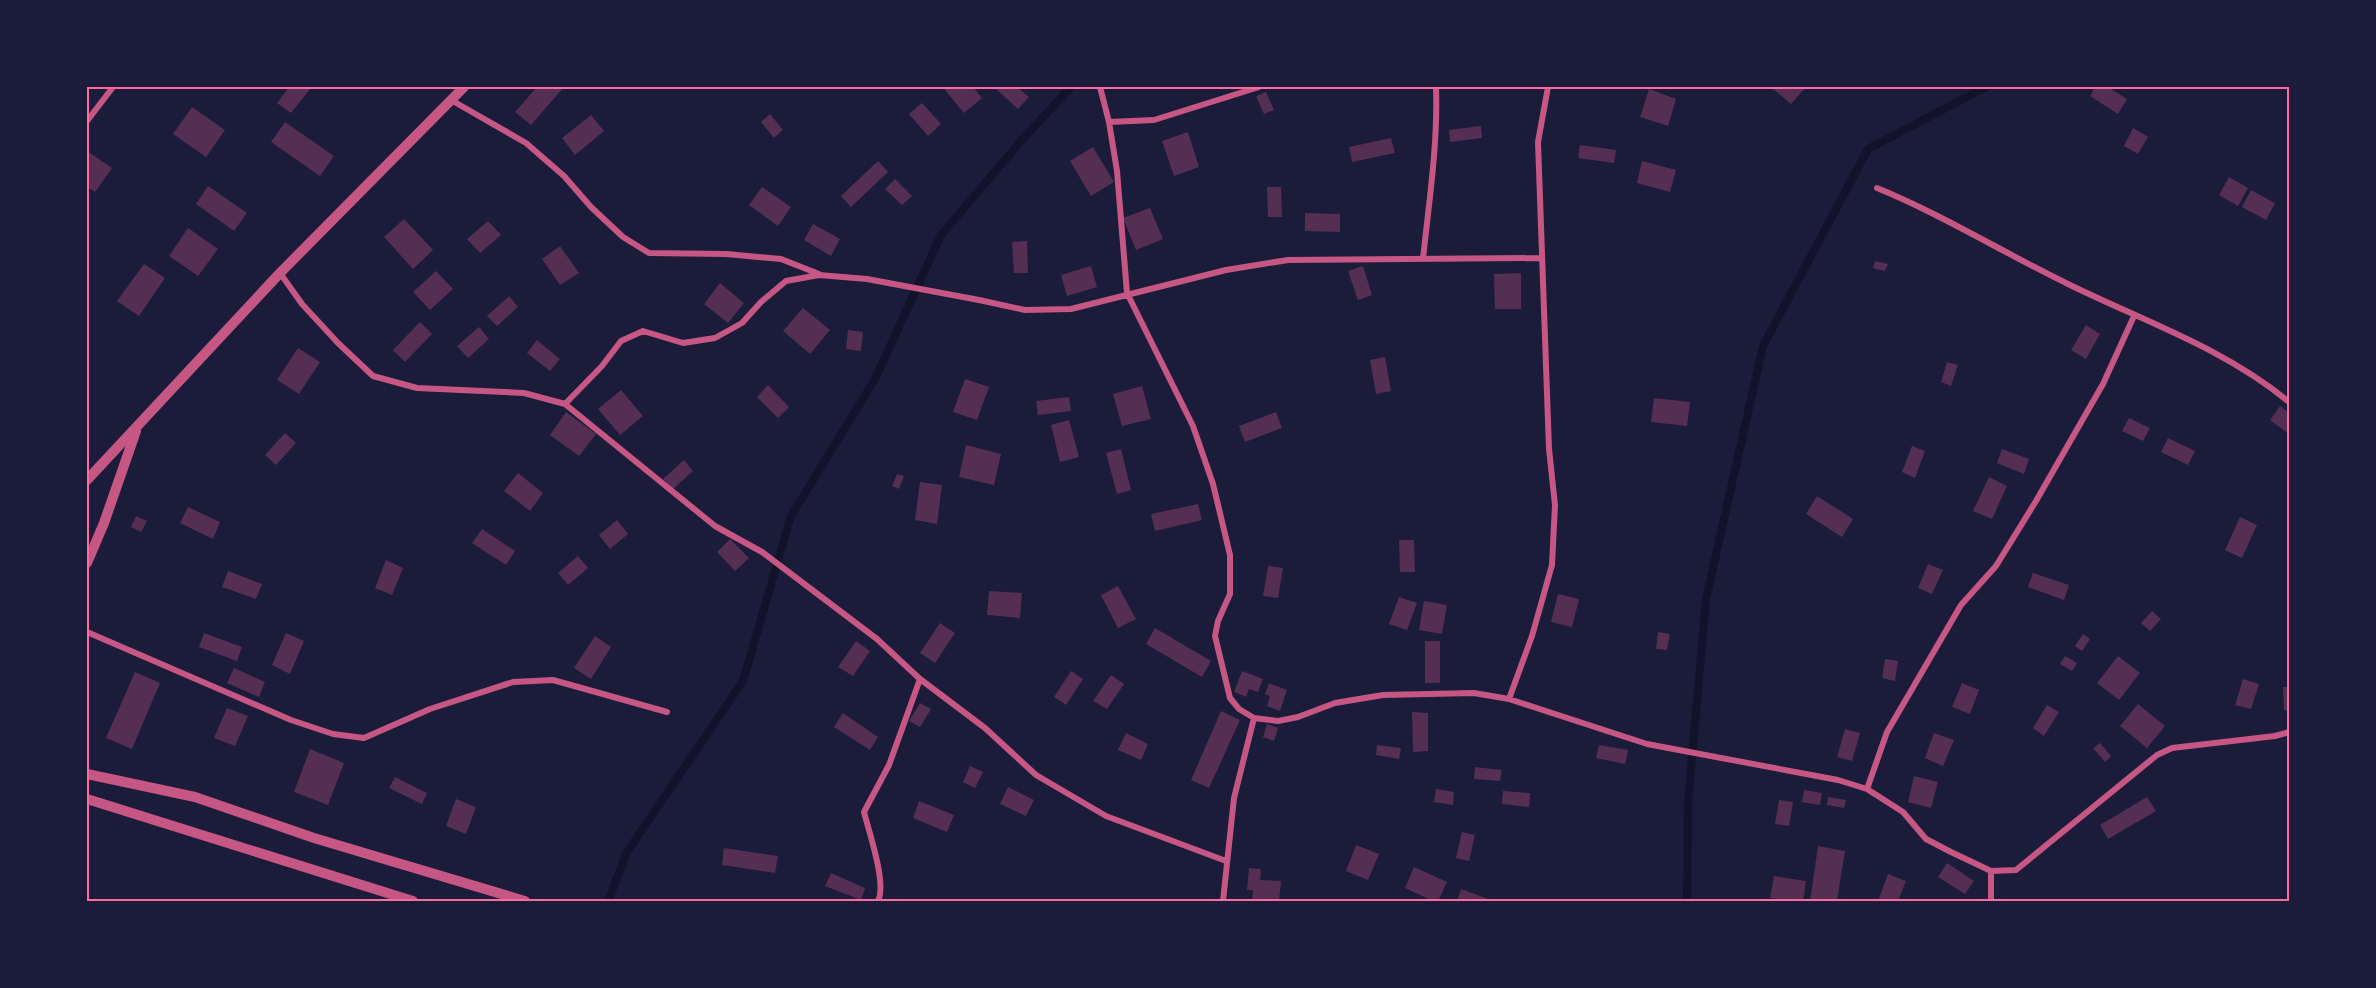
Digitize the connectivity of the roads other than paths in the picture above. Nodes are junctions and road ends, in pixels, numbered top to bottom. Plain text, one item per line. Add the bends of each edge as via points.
1 (113, 87) edge
2 (464, 87) edge
3 (1100, 87) edge
4 (1259, 87) edge
5 (1436, 87) edge
6 (1548, 87) edge
7 (451, 100) junction
8 (87, 121) edge
9 (1109, 122) junction
10 (1877, 188) dead end
11 (1541, 258) junction
12 (1423, 259) junction
13 (280, 273) junction
14 (819, 274) junction
15 (1127, 293) junction
16 (2134, 316) junction
17 (2289, 402) edge
18 (565, 404) junction
19 (138, 424) junction
20 (87, 480) edge
21 (87, 563) edge
22 (87, 632) edge
23 (920, 679) junction
24 (1509, 699) junction
25 (667, 712) dead end
26 (1254, 718) junction
27 (2289, 732) edge
28 (87, 774) edge
29 (1867, 789) junction
30 (87, 799) edge
31 (1226, 861) junction
32 (1991, 871) junction
33 (413, 901) edge
34 (525, 901) edge
35 (878, 901) edge
36 (1222, 901) edge
37 (1991, 901) edge

1 - 8 street
2 - 7 street
3 - 9 street
4 - 9 street via 1154,120
5 - 12 street via 1435,155
6 - 11 street via 1538,142
7 - 13 street
7 - 14 street via 526,143 623,237 649,253 781,259
9 - 15 street
10 - 16 street via 1924,207 2001,251
11 - 12 street
11 - 24 street via 1555,505 1552,565
12 - 15 street via 1288,260
13 - 18 street via 302,304 373,376 417,388 524,393
13 - 19 street
14 - 15 street via 867,279 1025,310 1071,309
14 - 18 street via 786,280 742,323 715,338 683,343 643,332 621,341
15 - 26 street via 1193,426 1213,484 1230,555 1230,594 1215,636 1230,698
16 - 17 street via 2186,337
16 - 29 street via 2103,384 2042,491 1996,566 1961,605 1887,732
18 - 23 street via 716,526 762,552 877,639
19 - 20 street
19 - 21 street
22 - 25 street via 291,720 333,734 364,738 513,682 553,681
23 - 31 street via 985,728 1036,775 1056,787 1106,816
23 - 35 street via 889,765 864,812 879,870
24 - 26 street via 1474,693 1383,695 1335,703 1278,721
24 - 29 street via 1647,744 1838,780
26 - 31 street via 1234,798
27 - 32 street via 2172,748 2157,755 2016,870
28 - 34 street via 195,797 314,838
29 - 32 street via 1903,812 1926,839
30 - 33 street
31 - 36 street
32 - 37 street

